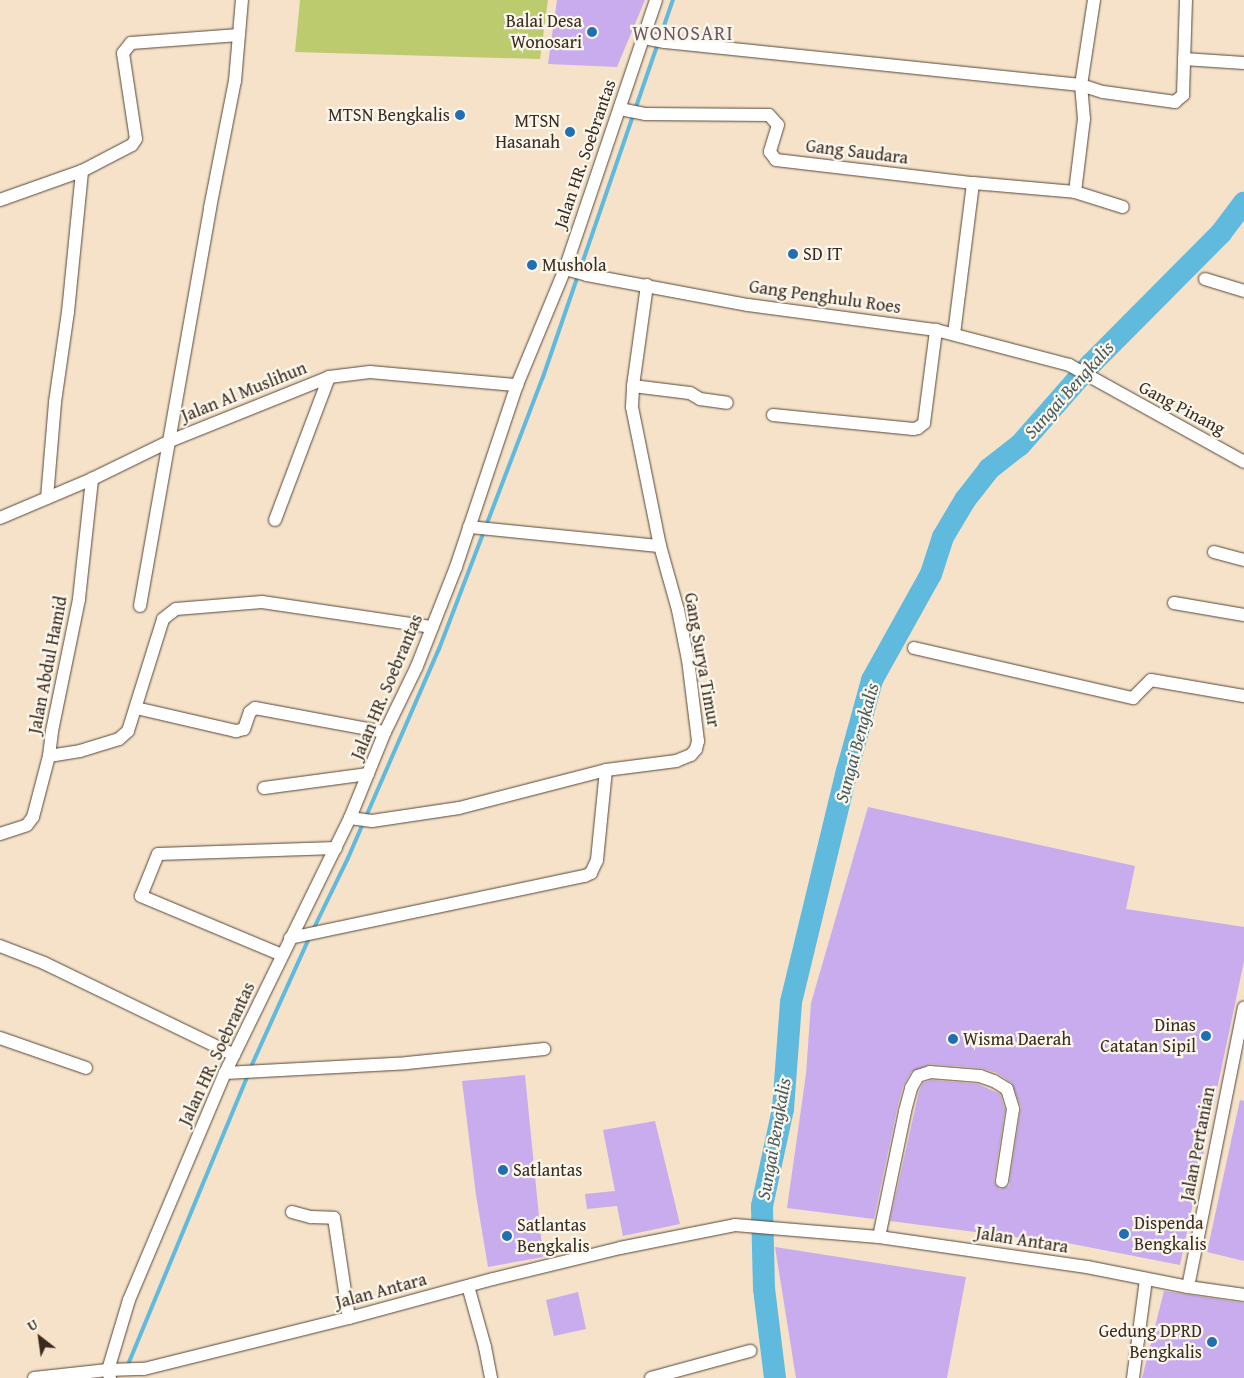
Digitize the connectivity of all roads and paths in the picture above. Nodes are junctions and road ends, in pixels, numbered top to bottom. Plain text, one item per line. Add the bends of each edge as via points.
1 (242, 0) edge
2 (656, 0) edge
3 (1094, 0) edge
4 (1186, 0) edge
5 (239, 35) junction
6 (648, 39) junction
7 (1184, 59) junction
8 (1244, 62) edge
9 (1081, 85) junction
10 (625, 110) junction
11 (82, 171) junction
12 (973, 183) junction
13 (1075, 192) junction
14 (0, 200) edge
15 (1123, 208) dead end
16 (569, 270) junction
17 (1205, 279) dead end
18 (647, 285) junction
19 (1244, 291) edge
20 (936, 330) junction
21 (954, 334) junction
22 (1069, 365) joint
23 (329, 377) junction
24 (517, 385) junction
25 (633, 386) junction
26 (727, 403) dead end
27 (773, 415) dead end
28 (170, 442) junction
29 (1244, 462) edge
30 (92, 479) junction
31 (47, 498) junction
32 (0, 518) edge
33 (275, 520) dead end
34 (469, 527) junction
35 (660, 546) junction
36 (1214, 552) dead end
37 (1244, 560) edge
38 (1174, 603) dead end
39 (140, 606) dead end
40 (1244, 615) edge
41 (432, 627) junction
42 (914, 648) dead end
43 (1244, 696) edge
44 (136, 708) junction
45 (385, 732) junction
46 (49, 756) junction
47 (606, 770) junction
48 (368, 774) junction
49 (264, 788) dead end
50 (354, 818) junction
51 (0, 834) edge
52 (336, 848) junction
53 (290, 938) junction
54 (0, 946) edge
55 (282, 955) junction
56 (1244, 1008) edge
57 (0, 1038) edge
58 (544, 1049) dead end
59 (234, 1055) junction
60 (86, 1068) dead end
61 (229, 1073) junction
62 (1002, 1182) dead end
63 (292, 1212) dead end
64 (879, 1237) junction
65 (1146, 1279) junction
66 (468, 1286) junction
67 (1188, 1288) junction
68 (1244, 1296) edge
69 (349, 1318) junction
70 (750, 1351) dead end
71 (109, 1374) edge
72 (34, 1378) edge
73 (491, 1378) edge
74 (651, 1378) edge
75 (1133, 1378) edge

1 - 5 street
2 - 6 street, Jalan HR. Soebrantas
3 - 9 street
4 - 7 street
5 - 11 street via 131,43 123,53 136,139 129,148
5 - 28 street via 235,81
6 - 9 street
6 - 10 street, Jalan HR. Soebrantas
7 - 8 street
7 - 9 street via 1183,95 1175,102 1103,92
9 - 13 street via 1084,119
10 - 12 street, Gang Saudara via 645,114 769,115 778,125 770,152 776,160
10 - 16 street, Jalan HR. Soebrantas via 593,181
11 - 14 street
11 - 31 street
12 - 13 street
12 - 21 street
13 - 15 street
16 - 18 street, Gang Penghulu Roes
16 - 24 street, Jalan HR. Soebrantas
17 - 19 street
18 - 20 street, Gang Penghulu Roes via 748,305
18 - 25 street, Gang Surya Timur
20 - 21 street, Gang Penghulu Roes
20 - 27 street via 924,423 918,428
21 - 22 street, Gang Penghulu Roes
22 - 29 street, Gang Pinang
23 - 24 street, Jalan Al Muslihun via 370,372
23 - 28 street, Jalan Al Muslihun
23 - 33 street
24 - 34 street, Jalan HR. Soebrantas
25 - 26 street via 690,393
25 - 35 street, Gang Surya Timur via 632,407
28 - 30 street, Jalan Al Muslihun
28 - 39 street
30 - 31 street, Jalan Al Muslihun
30 - 46 street, Jalan Abdul Hamid via 79,599
31 - 32 street, Jalan Al Muslihun
34 - 35 street
34 - 41 street, Jalan HR. Soebrantas
35 - 47 street, Gang Surya Timur via 688,660 698,741 691,755 683,759
36 - 37 street
38 - 40 street
41 - 44 street via 262,602 176,609 164,619
41 - 45 street, Jalan HR. Soebrantas
42 - 43 street via 1132,698 1151,680
44 - 45 street via 236,731 244,729 250,712 255,708
44 - 46 street via 131,725 119,739
45 - 48 street, Jalan HR. Soebrantas
46 - 51 street, Jalan Abdul Hamid via 32,820 25,826
47 - 50 street, Gang Surya Timur via 458,808 372,820
47 - 53 street via 597,860 591,873
48 - 49 street
48 - 50 street, Jalan HR. Soebrantas
50 - 52 street, Jalan HR. Soebrantas
52 - 53 street, Jalan HR. Soebrantas
52 - 55 street via 158,854 141,896
53 - 55 street, Jalan HR. Soebrantas
54 - 59 street via 44,963
55 - 59 street, Jalan HR. Soebrantas
56 - 67 street, Jalan Pertanian
57 - 60 street
58 - 61 street via 407,1062
59 - 61 street, Jalan HR. Soebrantas
61 - 71 street, Jalan HR. Soebrantas via 129,1300
62 - 64 street via 1013,1109 1006,1089 980,1076 930,1072 918,1076 910,1088
63 - 69 street via 334,1218
64 - 65 street, Jalan Antara via 1087,1267
64 - 66 street, Jalan Antara via 735,1225 620,1248
65 - 67 street, Jalan Antara
65 - 75 street
66 - 69 street, Jalan Antara
66 - 73 street
67 - 68 street, Jalan Antara
69 - 71 street, Jalan Antara
70 - 74 street
71 - 72 street, Jalan Antara

